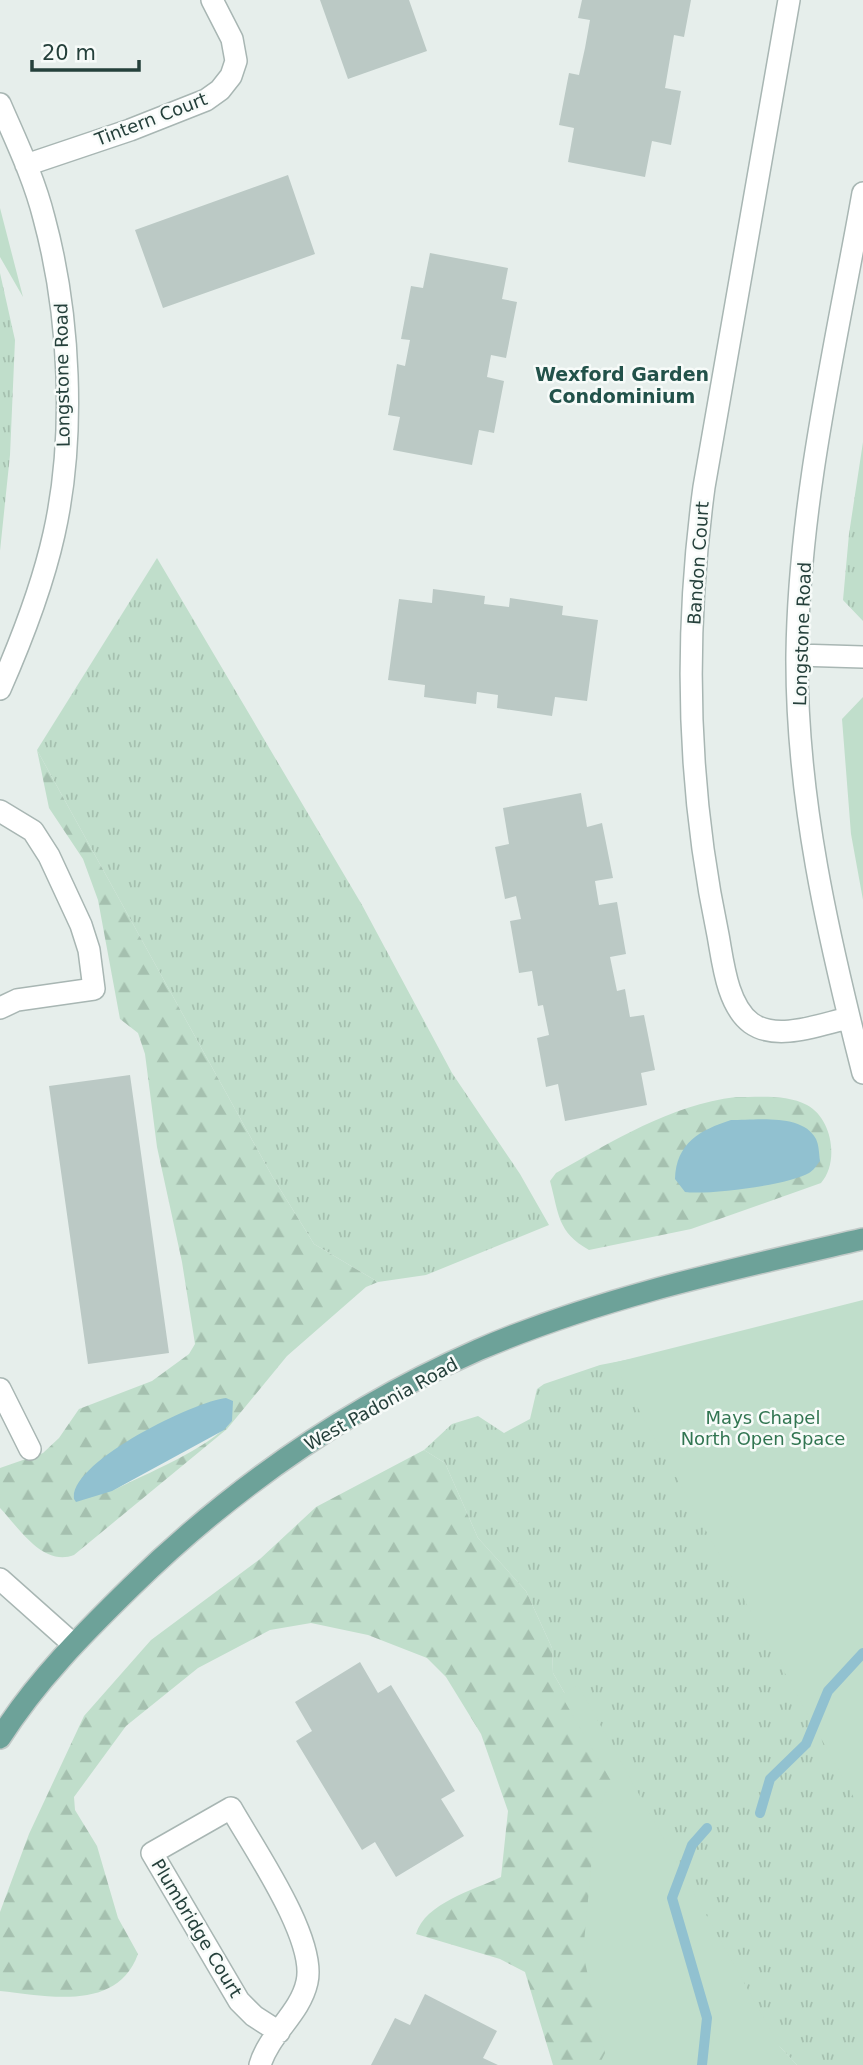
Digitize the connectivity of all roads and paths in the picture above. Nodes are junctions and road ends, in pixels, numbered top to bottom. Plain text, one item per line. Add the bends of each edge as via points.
1 (212, 0) edge
2 (789, 0) edge
3 (0, 104) edge
4 (26, 165) junction
5 (863, 195) edge
6 (797, 656) junction
7 (863, 657) edge
8 (0, 689) edge
9 (0, 811) edge
10 (0, 1007) edge
11 (849, 1018) junction
12 (863, 1073) edge
13 (863, 1239) edge
14 (0, 1389) edge
15 (30, 1449) dead end
16 (0, 1579) edge
17 (73, 1644) junction
18 (0, 1738) edge
19 (279, 2032) junction
20 (260, 2065) edge

1 - 4 street, Tintern Court via 232,39 236,61 220,90 130,130
2 - 11 street, Bandon Court via 702,499 693,631 697,807 708,888 737,1005 751,1023 770,1031 792,1031
3 - 4 street, Longstone Road
4 - 8 street, Longstone Road via 44,216 60,286 66,366 65,452 54,532 32,611
5 - 6 street, Longstone Road via 818,440
6 - 7 street
6 - 11 street, Longstone Road via 805,798
9 - 10 street via 33,831 48,856 81,925 94,989 17,1000
11 - 12 street, Longstone Road
13 - 17 main road, West Padonia Road via 706,1275 592,1308 479,1350 407,1385 238,1491
14 - 15 street
16 - 17 street
17 - 18 main road, West Padonia Road
19 - 19 street, Plumbridge Court via 307,1982 308,1952 231,1808 152,1853 239,2001
19 - 20 street, Plumbridge Court

